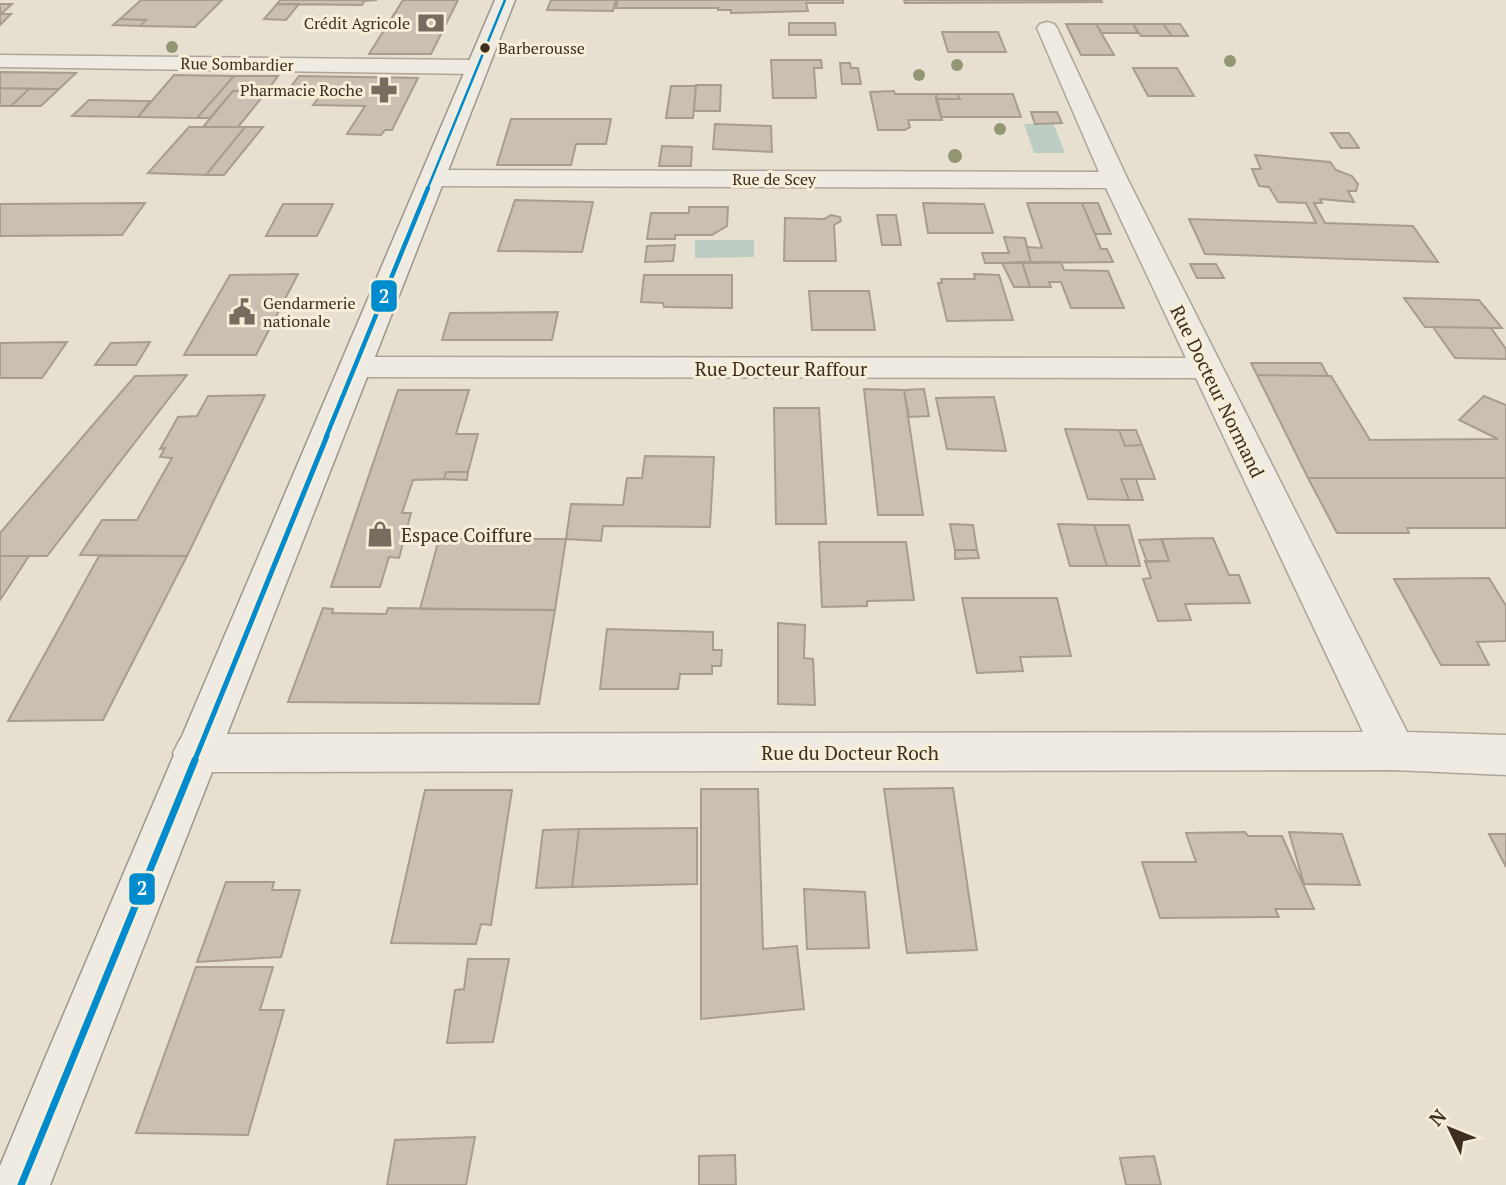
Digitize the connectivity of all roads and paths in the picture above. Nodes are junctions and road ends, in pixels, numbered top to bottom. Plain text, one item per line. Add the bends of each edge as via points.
1 (505, 0) edge
2 (1047, 28) dead end
3 (0, 61) edge
4 (475, 67) junction
5 (434, 178) junction
6 (1115, 180) junction
7 (357, 367) junction
8 (1206, 368) junction
9 (1394, 751) junction
10 (195, 753) junction
11 (1506, 755) edge
12 (21, 1185) edge

1 - 4 street
2 - 6 street, Rue Docteur Normand
3 - 4 street, Rue Sombardier
4 - 5 street
5 - 6 street, Rue de Scey
5 - 7 street
6 - 8 street, Rue Docteur Normand
7 - 8 street, Rue Docteur Raffour
7 - 10 street
8 - 9 street, Rue Docteur Normand
9 - 10 street, Rue du Docteur Roch
9 - 11 street, Rue du Docteur Roch
10 - 12 street

